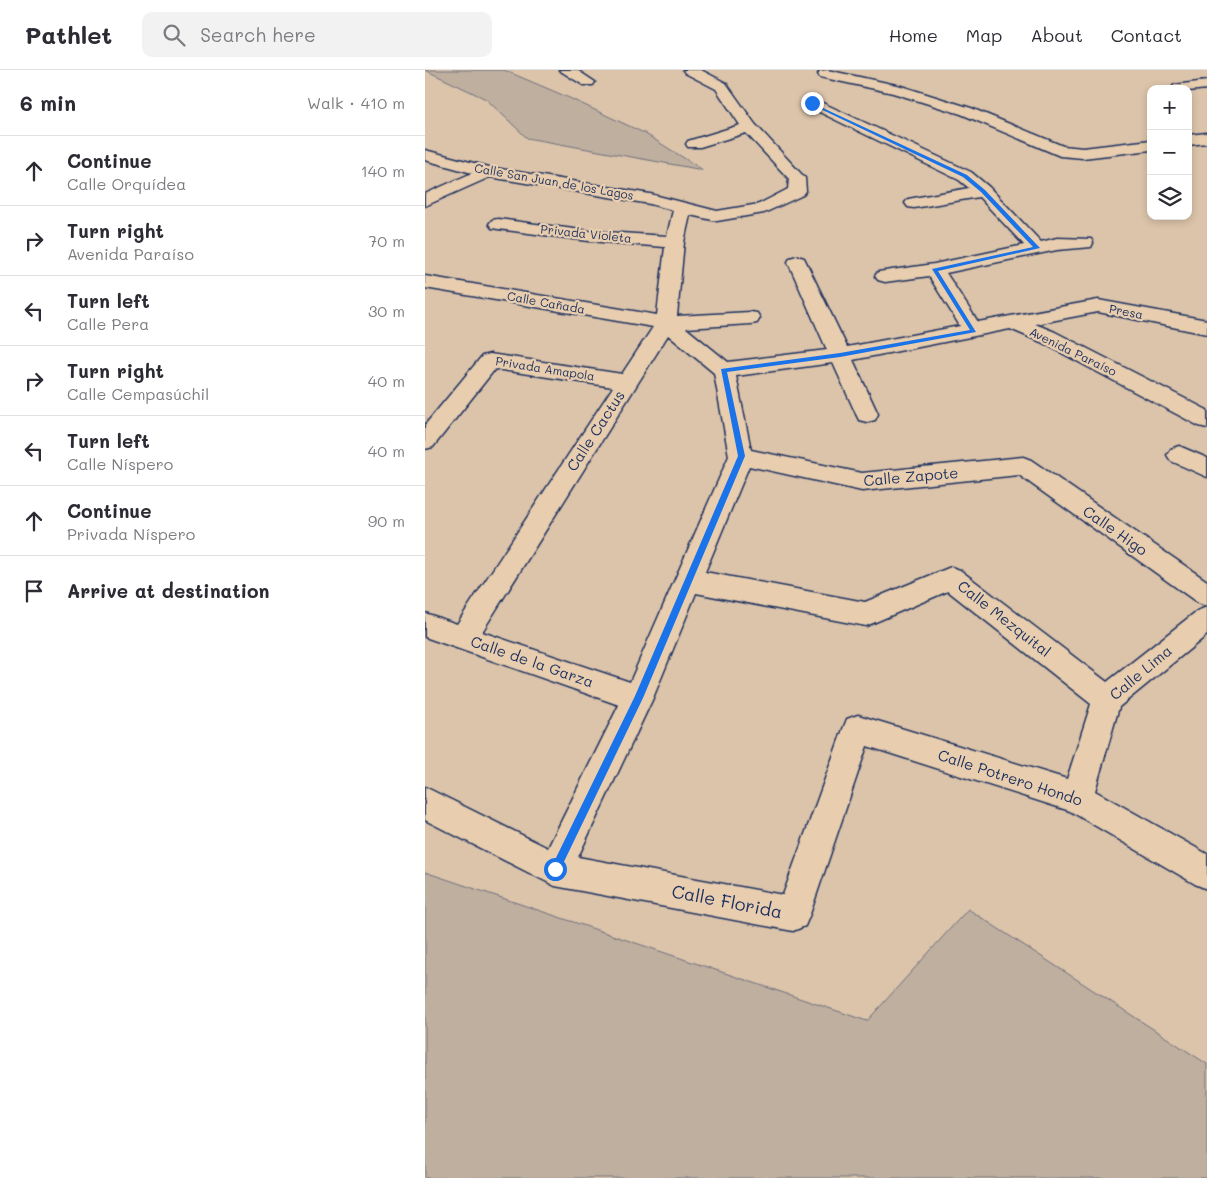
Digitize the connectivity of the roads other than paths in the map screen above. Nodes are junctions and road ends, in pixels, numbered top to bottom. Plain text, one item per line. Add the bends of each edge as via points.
1 (566, 70) edge
2 (691, 70) edge
3 (825, 74) dead end
4 (588, 82) dead end
5 (1207, 85) edge
6 (1192, 87) edge
7 (812, 103) dead end
8 (749, 127) junction
9 (1207, 138) edge
10 (1192, 140) edge
11 (694, 144) dead end
12 (1147, 145) edge
13 (425, 155) edge
14 (488, 172) junction
15 (983, 191) junction
16 (425, 201) edge
17 (914, 203) dead end
18 (683, 207) junction
19 (498, 224) dead end
20 (675, 242) junction
21 (1084, 243) dead end
22 (1037, 248) junction
23 (797, 262) dead end
24 (934, 270) junction
25 (885, 276) dead end
26 (425, 282) edge
27 (750, 318) dead end
28 (666, 323) junction
29 (1015, 324) junction
30 (1207, 328) edge
31 (974, 331) junction
32 (840, 355) junction
33 (724, 370) junction
34 (627, 382) junction
35 (867, 414) dead end
36 (1207, 420) edge
37 (428, 432) edge
38 (1179, 455) dead end
39 (741, 456) junction
40 (1023, 466) joint
41 (1207, 468) edge
42 (688, 580) junction
43 (1206, 614) edge
44 (425, 626) edge
45 (463, 639) junction
46 (638, 698) junction
47 (1107, 699) junction
48 (858, 729) joint
49 (1077, 798) junction
50 (425, 803) edge
51 (555, 869) junction
52 (1207, 872) edge

1 - 4 street
2 - 8 street via 721,86
3 - 12 street via 896,89 958,108 1060,151 1083,153
5 - 6 street
7 - 15 street via 965,176
8 - 11 street
8 - 18 street, Calle San Juan de los Lagos via 797,178 797,191 764,208 717,216
9 - 10 street
13 - 14 street, Calle San Juan de los Lagos
14 - 16 street
14 - 18 street, Calle San Juan de los Lagos
15 - 17 street
15 - 22 street
18 - 20 street, Calle Cactus
19 - 20 street, Privada Violeta via 589,236
20 - 28 street, Calle Cactus
21 - 22 street
22 - 24 street
23 - 32 street
24 - 25 street
24 - 31 street
26 - 28 street, Calle Cañada
27 - 28 street, Calle Cañada
28 - 33 street
28 - 34 street, Calle Cactus
29 - 30 street, Presa via 1098,306
29 - 31 street, Avenida Paraíso
29 - 36 street, Avenida Paraíso via 1048,337
31 - 32 street, Avenida Paraíso
32 - 33 street, Avenida Paraíso
32 - 35 street
33 - 39 street
34 - 37 street, Privada Amapola via 490,361
34 - 45 street, Calle Cactus
38 - 41 street
39 - 40 street, Calle Zapote via 862,482
39 - 42 street
40 - 43 street, Calle Higo
42 - 46 street
42 - 47 street, Calle Mezquital via 866,614 951,578
43 - 47 street, Calle Lima
44 - 45 street, Calle de la Garza
45 - 46 street, Calle de la Garza
46 - 51 street
47 - 49 street, Calle Lima
48 - 49 street, Calle Potrero Hondo
48 - 51 street, Calle Florida via 793,914
49 - 52 street, Calle Potrero Hondo
50 - 51 street

